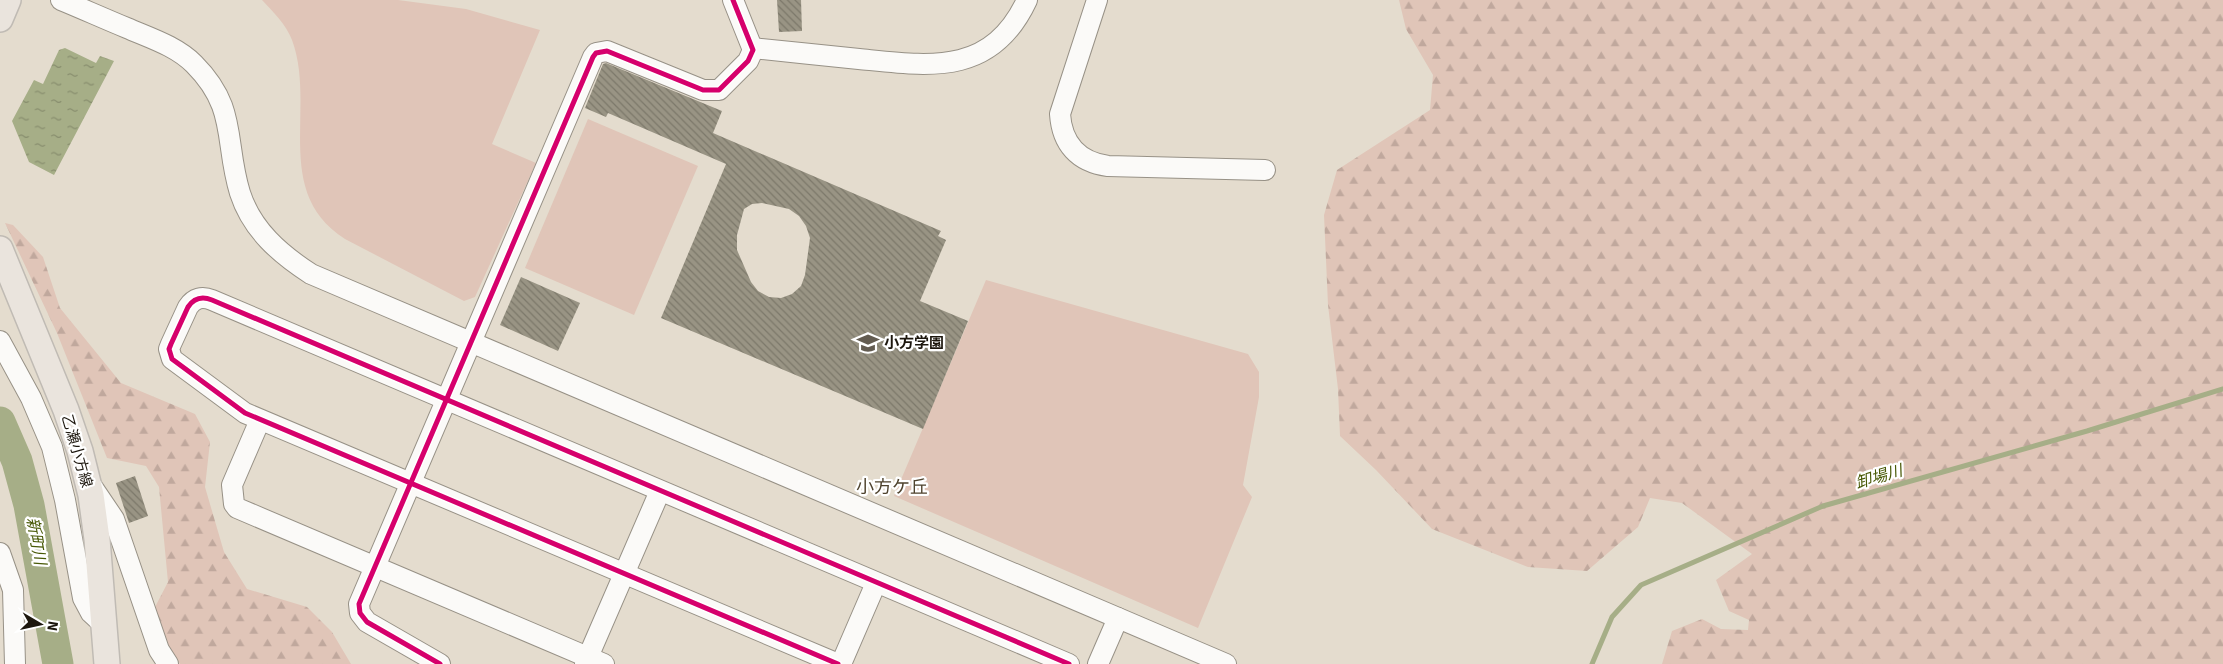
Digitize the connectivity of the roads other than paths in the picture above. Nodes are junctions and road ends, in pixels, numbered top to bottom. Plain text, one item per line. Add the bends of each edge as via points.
1 (8, 0) edge
2 (733, 0) edge
3 (1027, 0) edge
4 (1096, 0) edge
5 (66, 2) edge
6 (0, 19) edge
7 (752, 48) junction
8 (1266, 170) dead end
9 (0, 249) edge
10 (0, 341) edge
11 (471, 342) junction
12 (446, 400) junction
13 (260, 420) junction
14 (87, 479) junction
15 (410, 484) junction
16 (660, 491) junction
17 (0, 553) edge
18 (375, 567) junction
19 (624, 574) junction
20 (876, 583) junction
21 (1118, 618) junction
22 (7, 625) edge
23 (104, 625) junction
24 (592, 662) edge
25 (15, 664) edge
26 (107, 664) edge
27 (168, 664) edge
28 (440, 664) edge
29 (840, 664) edge
30 (1069, 664) edge
31 (1098, 664) edge
32 (1226, 664) edge

1 - 6 main road
2 - 7 street
3 - 7 street via 1014,23 991,45 948,64 916,65
4 - 8 street via 1060,114 1065,139 1073,150 1083,159 1108,166
5 - 11 street via 173,48 208,80 228,122 234,168 244,202 268,241 288,259 311,274
7 - 11 street via 752,56 725,86 711,92 607,51 596,53
9 - 14 main road, 乙瀬小方線 via 66,410
10 - 23 street via 31,398 52,447 83,598 91,613
11 - 12 street
11 - 21 street
12 - 13 street via 212,300 195,300 188,307 169,349 172,359 241,410
12 - 15 street
12 - 16 street
13 - 15 street
13 - 18 street via 232,485 236,506
14 - 23 main road, 乙瀬小方線
14 - 27 street via 114,519 159,650
15 - 18 street
15 - 19 street
16 - 19 street
16 - 20 street
17 - 22 street via 12,590
18 - 24 street
18 - 28 street via 359,604 363,618
19 - 24 street
19 - 29 street
20 - 29 street
20 - 30 street
21 - 31 street
21 - 32 street
22 - 25 street
23 - 26 main road, 乙瀬小方線

